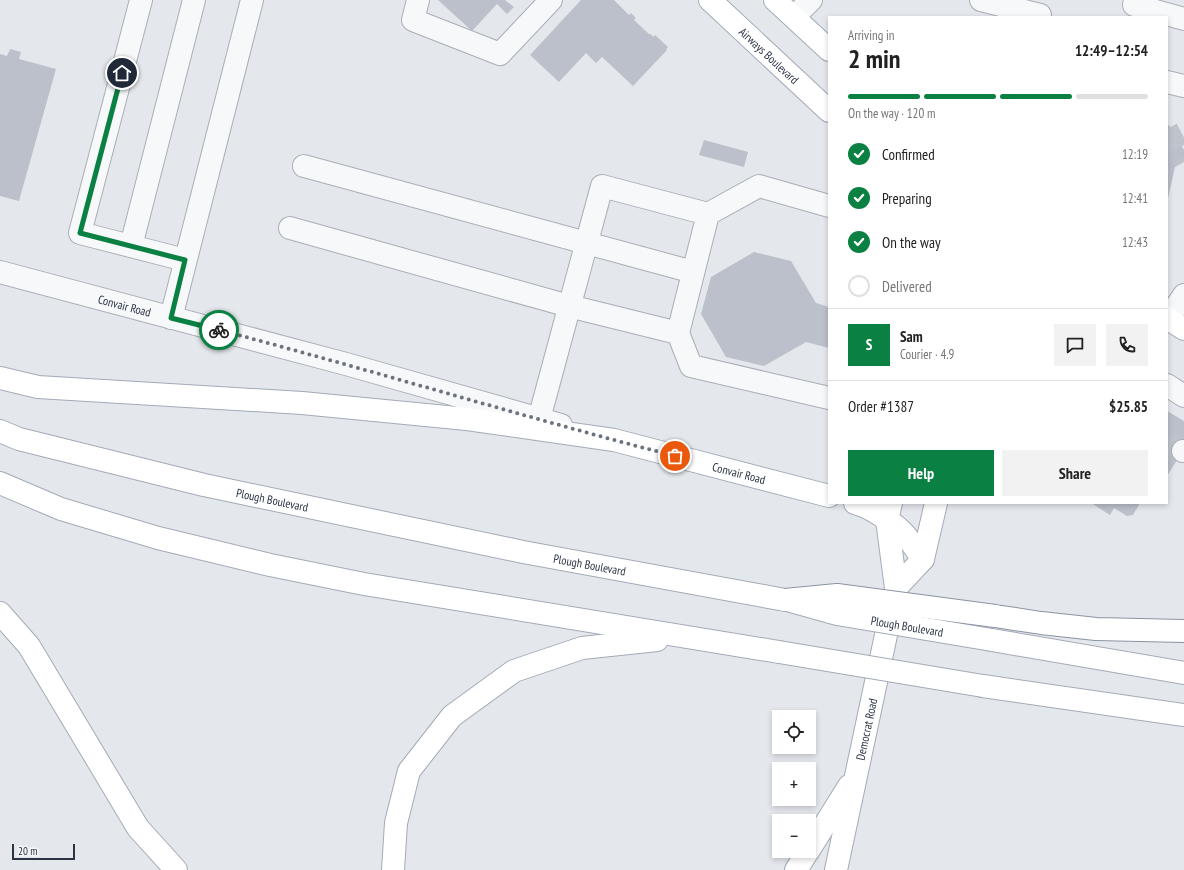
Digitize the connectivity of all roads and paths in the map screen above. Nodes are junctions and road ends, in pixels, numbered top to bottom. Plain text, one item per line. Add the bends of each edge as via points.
1 (141, 0) edge
2 (194, 0) edge
3 (252, 0) edge
4 (418, 0) edge
5 (551, 0) edge
6 (710, 0) edge
7 (775, 0) edge
8 (811, 0) edge
9 (981, 0) edge
10 (1135, 0) edge
11 (1041, 11) edge
12 (794, 18) junction
13 (1184, 19) edge
14 (828, 49) edge
15 (1168, 82) edge
16 (1184, 86) edge
17 (828, 110) edge
18 (304, 166) dead end
19 (828, 206) edge
20 (708, 214) junction
21 (290, 228) dead end
22 (586, 244) junction
23 (131, 246) junction
24 (185, 260) junction
25 (0, 272) edge
26 (694, 272) junction
27 (1184, 296) edge
28 (569, 306) junction
29 (171, 318) junction
30 (1173, 322) edge
31 (678, 333) junction
32 (0, 378) edge
33 (1168, 386) edge
34 (1184, 396) edge
35 (828, 398) edge
36 (539, 419) junction
37 (0, 431) edge
38 (614, 440) junction
39 (0, 483) edge
40 (828, 496) edge
41 (859, 504) edge
42 (936, 504) edge
43 (889, 512) edge
44 (923, 559) junction
45 (896, 588) junction
46 (785, 600) junction
47 (0, 613) edge
48 (1184, 631) edge
49 (684, 637) junction
50 (1184, 673) edge
51 (1184, 715) edge
52 (856, 775) junction
53 (816, 839) edge
54 (804, 858) edge
55 (176, 870) edge
56 (393, 870) edge
57 (796, 870) edge
58 (836, 870) edge

1 - 23 street via 80,233
2 - 23 street
3 - 24 street
4 - 5 street via 413,20 500,54
6 - 17 main road, Airways Boulevard
7 - 12 main road
8 - 12 street
9 - 11 street
10 - 13 street via 1134,5
12 - 14 main road
15 - 16 street
18 - 22 street
19 - 20 street via 759,186
20 - 22 street via 602,186
20 - 26 street
21 - 28 street
22 - 26 street
22 - 28 street
23 - 24 street
24 - 29 street
25 - 29 street, Convair Road
26 - 31 street
27 - 30 street
28 - 31 street
28 - 36 street
29 - 36 street, Convair Road
31 - 35 street via 691,366
32 - 38 main road via 38,387 302,403 467,419
33 - 34 street
36 - 38 street, Convair Road
37 - 46 main road, Plough Boulevard via 19,439 204,485 523,552
38 - 40 main road, Convair Road
39 - 49 main road via 69,512 158,538 270,565 364,584
41 - 43 main road
42 - 44 main road
43 - 44 main road
43 - 45 main road, Democrat Road
44 - 45 main road
45 - 52 main road, Democrat Road
46 - 48 main road, bridge via 837,595 1096,629
46 - 50 main road, Plough Boulevard, bridge via 837,614
47 - 55 main road via 29,646 138,828
49 - 51 main road, bridge via 983,686
49 - 56 main road via 582,648 521,668 452,716 409,771 396,823
52 - 53 main road
52 - 58 main road, Democrat Road
54 - 57 main road

